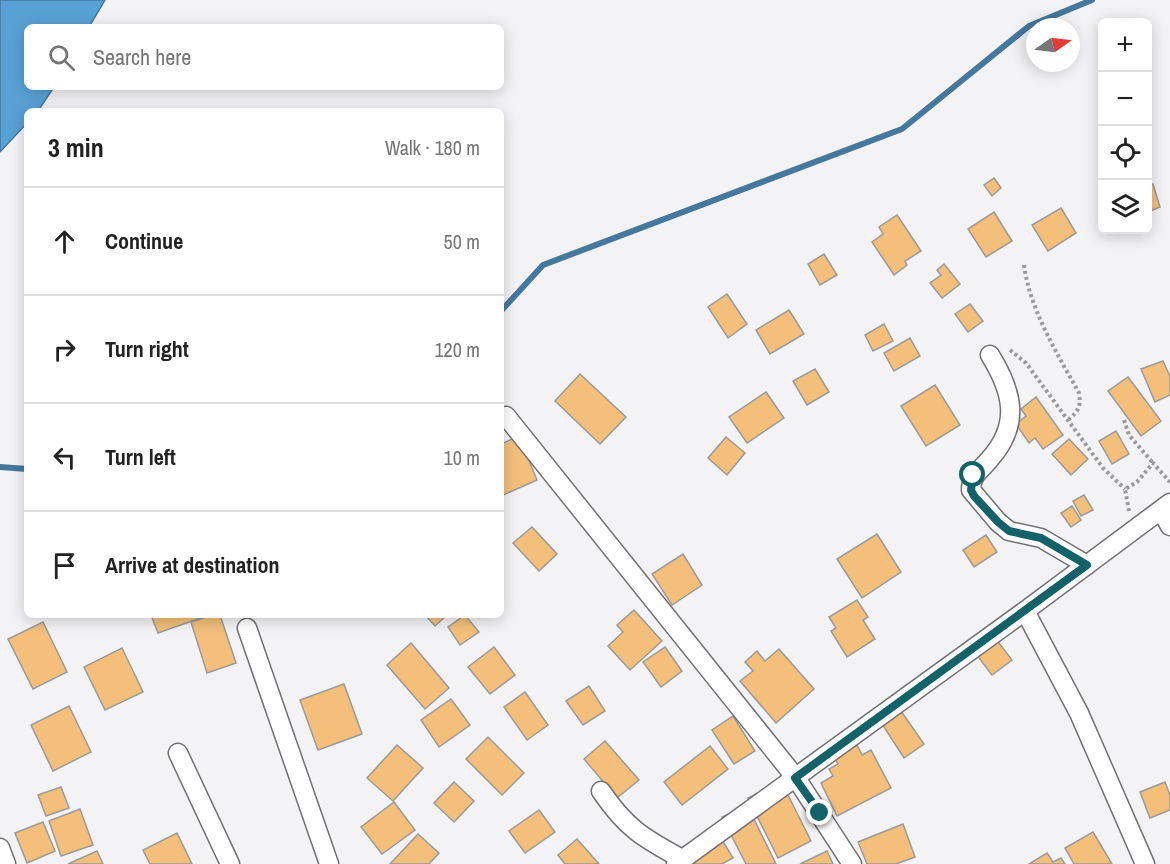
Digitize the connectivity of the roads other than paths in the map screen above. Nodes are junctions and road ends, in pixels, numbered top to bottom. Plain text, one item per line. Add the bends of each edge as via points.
1 (990, 355) road end
2 (506, 416) dead end
3 (1166, 506) edge
4 (1170, 526) edge
5 (1087, 565) junction
6 (1025, 611) junction
7 (247, 628) dead end
8 (178, 753) dead end
9 (795, 778) junction
10 (600, 791) dead end
11 (0, 848) edge
12 (679, 861) edge
13 (6, 864) edge
14 (230, 864) edge
15 (329, 864) edge
16 (852, 864) edge
17 (1145, 864) edge

1 - 5 street via 1010,396 1009,426 1001,446 973,475 971,490 1009,531 1041,538
2 - 9 street
3 - 4 street
3 - 5 street
5 - 6 street
6 - 9 street
6 - 17 street via 1079,712
7 - 15 street
8 - 14 street
9 - 12 street
9 - 16 street
10 - 12 street via 626,825
11 - 13 street

